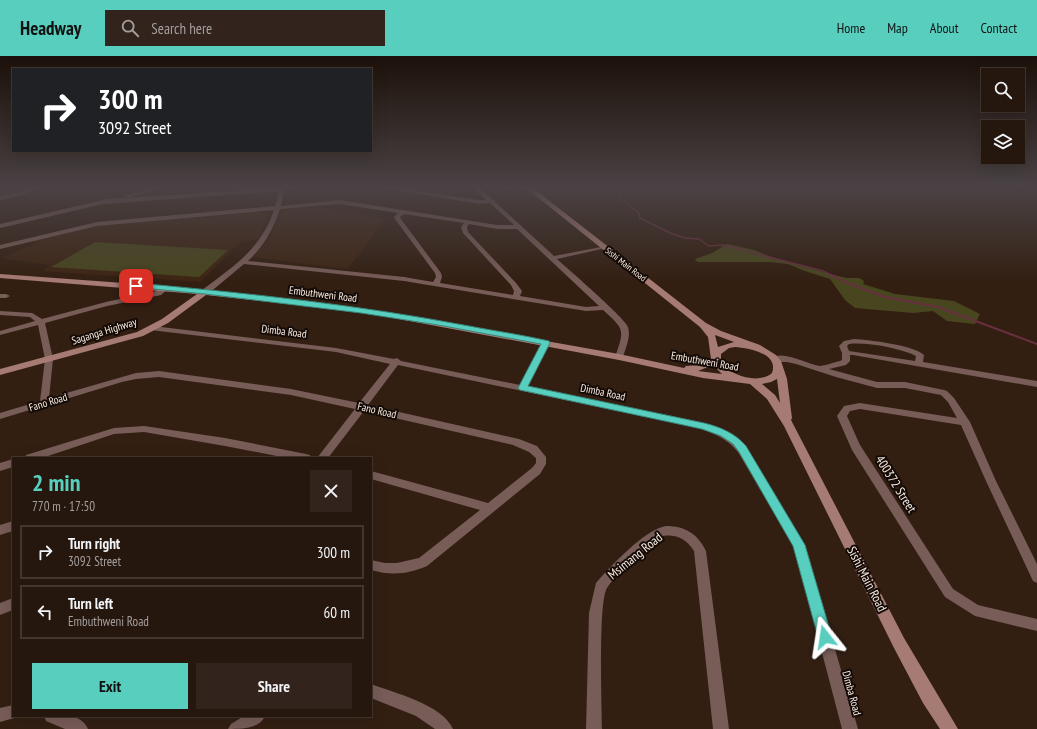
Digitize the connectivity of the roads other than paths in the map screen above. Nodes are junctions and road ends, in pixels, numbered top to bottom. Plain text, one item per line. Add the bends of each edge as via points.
1 (28, 219) edge
2 (149, 219) edge
3 (272, 219) edge
4 (398, 219) edge
5 (446, 219) edge
6 (512, 219) edge
7 (569, 219) edge
8 (467, 223) junction
9 (0, 226) edge
10 (520, 227) junction
11 (0, 247) edge
12 (604, 247) junction
13 (554, 258) junction
14 (242, 262) junction
15 (0, 276) edge
16 (436, 284) junction
17 (165, 288) junction
18 (205, 292) junction
19 (516, 297) junction
20 (606, 307) junction
21 (0, 313) edge
22 (41, 322) junction
23 (703, 325) junction
24 (153, 328) junction
25 (0, 333) edge
26 (546, 343) junction
27 (757, 347) junction
28 (620, 356) junction
29 (715, 358) junction
30 (49, 359) junction
31 (397, 361) junction
32 (777, 363) junction
33 (663, 365) junction
34 (818, 368) junction
35 (0, 372) edge
36 (748, 380) junction
37 (1037, 384) edge
38 (523, 388) junction
39 (44, 403) junction
40 (362, 407) junction
41 (0, 416) edge
42 (965, 422) junction
43 (789, 426) junction
44 (33, 457) edge
45 (301, 457) edge
46 (323, 457) edge
47 (12, 463) edge
48 (0, 467) edge
49 (372, 476) edge
50 (490, 508) junction
51 (12, 526) edge
52 (0, 530) edge
53 (372, 565) edge
54 (1037, 577) edge
55 (12, 604) edge
56 (0, 609) edge
57 (1037, 625) edge
58 (372, 691) edge
59 (12, 712) edge
60 (0, 715) edge
61 (54, 717) edge
62 (256, 717) edge
63 (80, 729) edge
64 (236, 729) edge
65 (445, 729) edge
66 (594, 729) edge
67 (721, 729) edge
68 (850, 729) edge
69 (950, 729) edge

1 - 9 street
2 - 11 street via 97,224
3 - 14 street via 266,235
4 - 16 street via 438,273
5 - 8 street
6 - 10 street
7 - 12 street, Sishi Main Road
8 - 10 street via 502,228
8 - 19 street via 464,227 465,232 514,284 518,291
10 - 13 street
12 - 13 street
12 - 23 street, Sishi Main Road
13 - 20 street
14 - 16 street
14 - 18 street
15 - 17 street, Embuthweni Road
16 - 19 street
17 - 18 street, Embuthweni Road
17 - 22 street via 158,293
18 - 24 street, Saganga Highway
18 - 26 street, Embuthweni Road via 369,311
19 - 20 street via 586,309
20 - 28 street via 626,330
21 - 22 street via 32,315
22 - 25 street
22 - 30 street
23 - 27 street, Sishi Main Road
23 - 29 street, Sishi Main Road via 712,337
24 - 30 street, Saganga Highway
24 - 31 street, Dimba Road via 336,350
26 - 28 street, Embuthweni Road
26 - 38 street
27 - 29 street, Embuthweni Road via 730,344 719,349
27 - 32 street via 767,352
28 - 33 street, Embuthweni Road
29 - 33 street, Embuthweni Road via 699,368
29 - 36 street, Sishi Main Road via 725,372
30 - 35 street, Saganga Highway
30 - 39 street
31 - 38 street, Dimba Road
31 - 40 street
32 - 34 street via 793,360
32 - 36 street, Embuthweni Road via 777,373 772,378 764,381
32 - 43 street, Sishi Main Road via 783,379 783,398
33 - 36 street, Embuthweni Road via 703,375
34 - 37 street via 843,363 846,361 846,353 853,353
34 - 42 street via 877,385 905,385 944,393
36 - 43 street, Sishi Main Road via 771,397
38 - 68 street, Dimba Road via 704,426 724,433 736,442 799,545
39 - 40 street, Fano Road via 120,380 159,374 291,392
39 - 41 street, Fano Road
40 - 46 street
40 - 50 street, Fano Road via 515,442 534,449 541,457 540,467
42 - 54 street
42 - 57 street, 400372 Street via 860,406 847,408 842,416 856,447 949,593 975,610
43 - 69 street, Sishi Main Road via 900,643 929,697
44 - 45 street via 114,431 144,430
47 - 48 street
49 - 50 street
50 - 53 street, Fano Road via 423,562 395,570
51 - 52 street
55 - 56 street
58 - 65 street via 425,713 441,723
59 - 60 street
61 - 63 street
62 - 64 street
66 - 67 street, Msimang Road via 596,613 600,587 619,566 660,532 668,530 692,539 700,551

